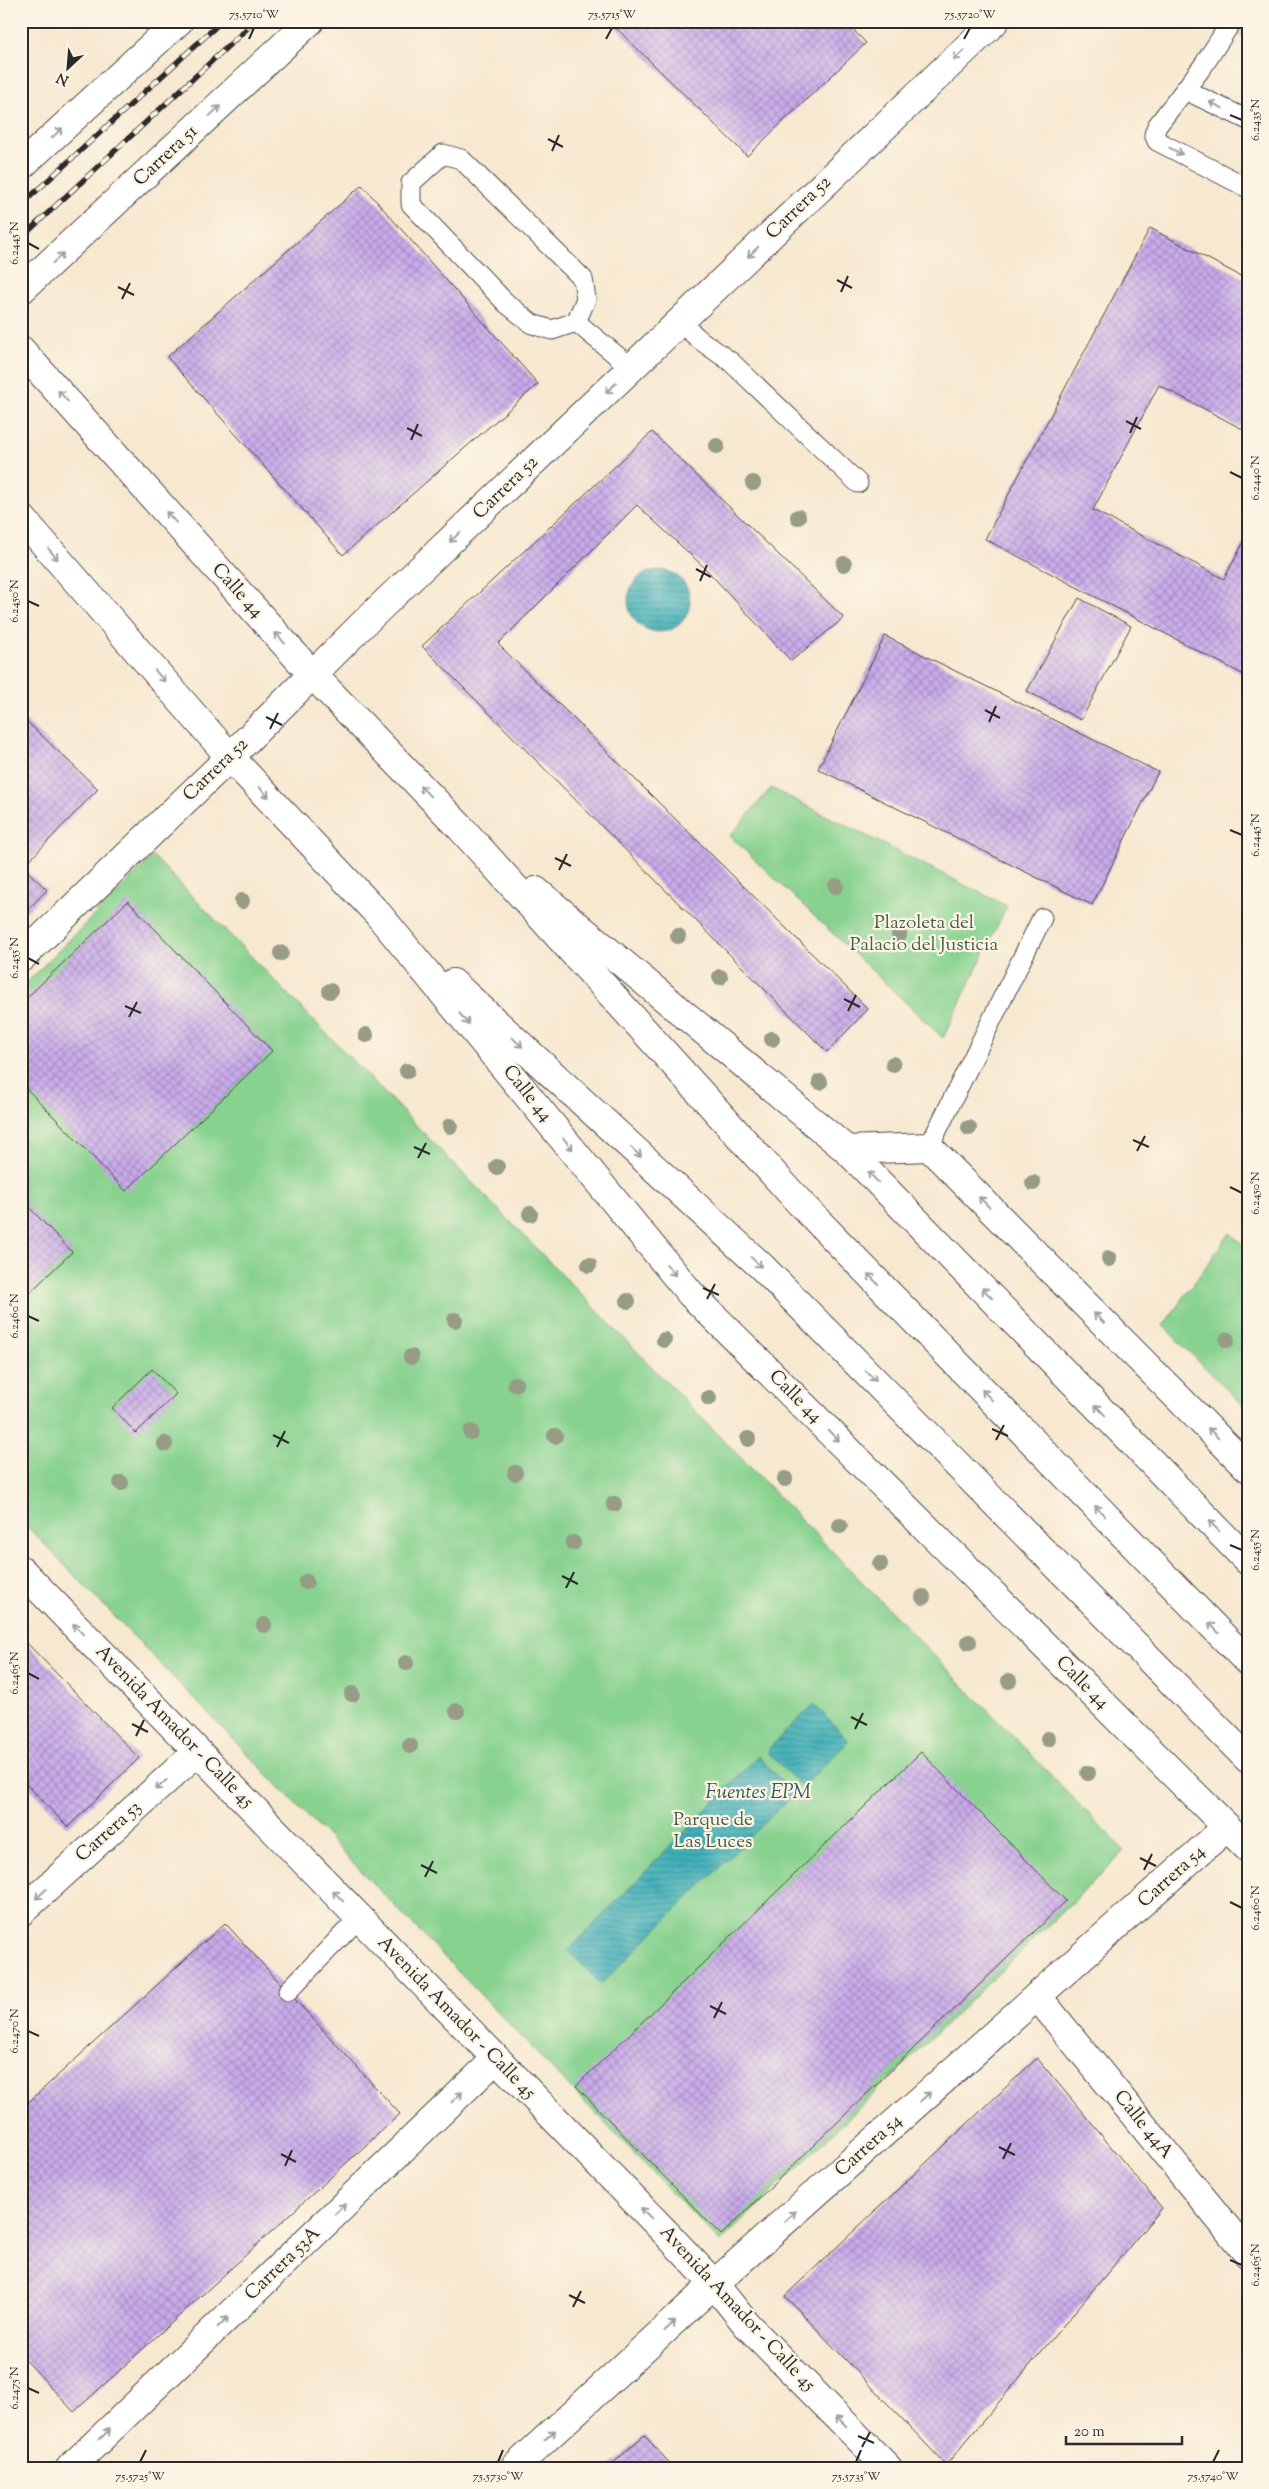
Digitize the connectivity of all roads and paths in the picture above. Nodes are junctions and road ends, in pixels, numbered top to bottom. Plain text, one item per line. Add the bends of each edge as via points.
1 (179, 21) edge
2 (310, 21) edge
3 (995, 21) edge
4 (1232, 21) edge
5 (1185, 90) junction
6 (1248, 120) edge
7 (21, 166) edge
8 (1248, 188) edge
9 (21, 290) edge
10 (576, 322) junction
11 (680, 322) junction
12 (21, 350) edge
13 (632, 368) junction
14 (858, 483) dead end
15 (21, 517) edge
16 (312, 674) junction
17 (230, 757) junction
18 (459, 826) junction
19 (378, 914) junction
20 (1042, 918) dead end
21 (21, 958) edge
22 (928, 1147) junction
23 (847, 1150) junction
24 (1248, 1468) edge
25 (1248, 1561) edge
26 (21, 1570) edge
27 (1248, 1662) edge
28 (197, 1752) junction
29 (1248, 1759) edge
30 (1227, 1827) junction
31 (1248, 1848) edge
32 (21, 1912) edge
33 (359, 1918) junction
34 (288, 1991) dead end
35 (1038, 1996) junction
36 (496, 2060) junction
37 (1248, 2254) edge
38 (714, 2284) junction
39 (70, 2468) edge
40 (514, 2468) edge
41 (888, 2468) edge

7 -> 1 main road
9 -> 2 main road, Carrera 51
3 -> 11 main road, Carrera 52
4 - 5 lane
6 -> 5 lane
5 -> 8 lane via 1157,126 1154,134 1157,141
10 - 10 lane via 552,330 532,324 506,303 412,204 411,184 443,154 461,159 583,279 586,299
10 - 13 lane
11 - 13 main road, Carrera 52
11 - 14 lane via 730,362
16 -> 12 main road, Calle 44
13 -> 16 main road, Carrera 52
15 -> 17 main road, Calle 44
16 - 17 main road, Carrera 52
18 -> 16 main road, Calle 44
17 -> 19 main road, Calle 44
17 - 21 main road, Carrera 52
18 - 23 main road, Calle 44
27 -> 18 main road, Calle 44 via 800,1203
19 -> 29 main road, Calle 44 via 762,1267
19 -> 30 main road, Calle 44 via 690,1293
20 - 22 lane
22 - 23 main road
24 -> 22 main road
25 -> 23 main road, Calle 44
28 -> 26 main road, Avenida Amador - Calle 45
28 -> 32 main road, Carrera 53
33 -> 28 main road, Avenida Amador - Calle 45
30 - 31 main road, Calle 44
30 - 35 main road, Carrera 54
33 - 34 lane
33 - 36 main road, Avenida Amador - Calle 45
35 - 37 main road, Calle 44A
38 -> 35 main road, Carrera 54
38 -> 36 main road, Avenida Amador - Calle 45
39 -> 36 main road, Carrera 53A
40 -> 38 main road, Carrera 54
41 -> 38 main road, Avenida Amador - Calle 45 via 747,2325

